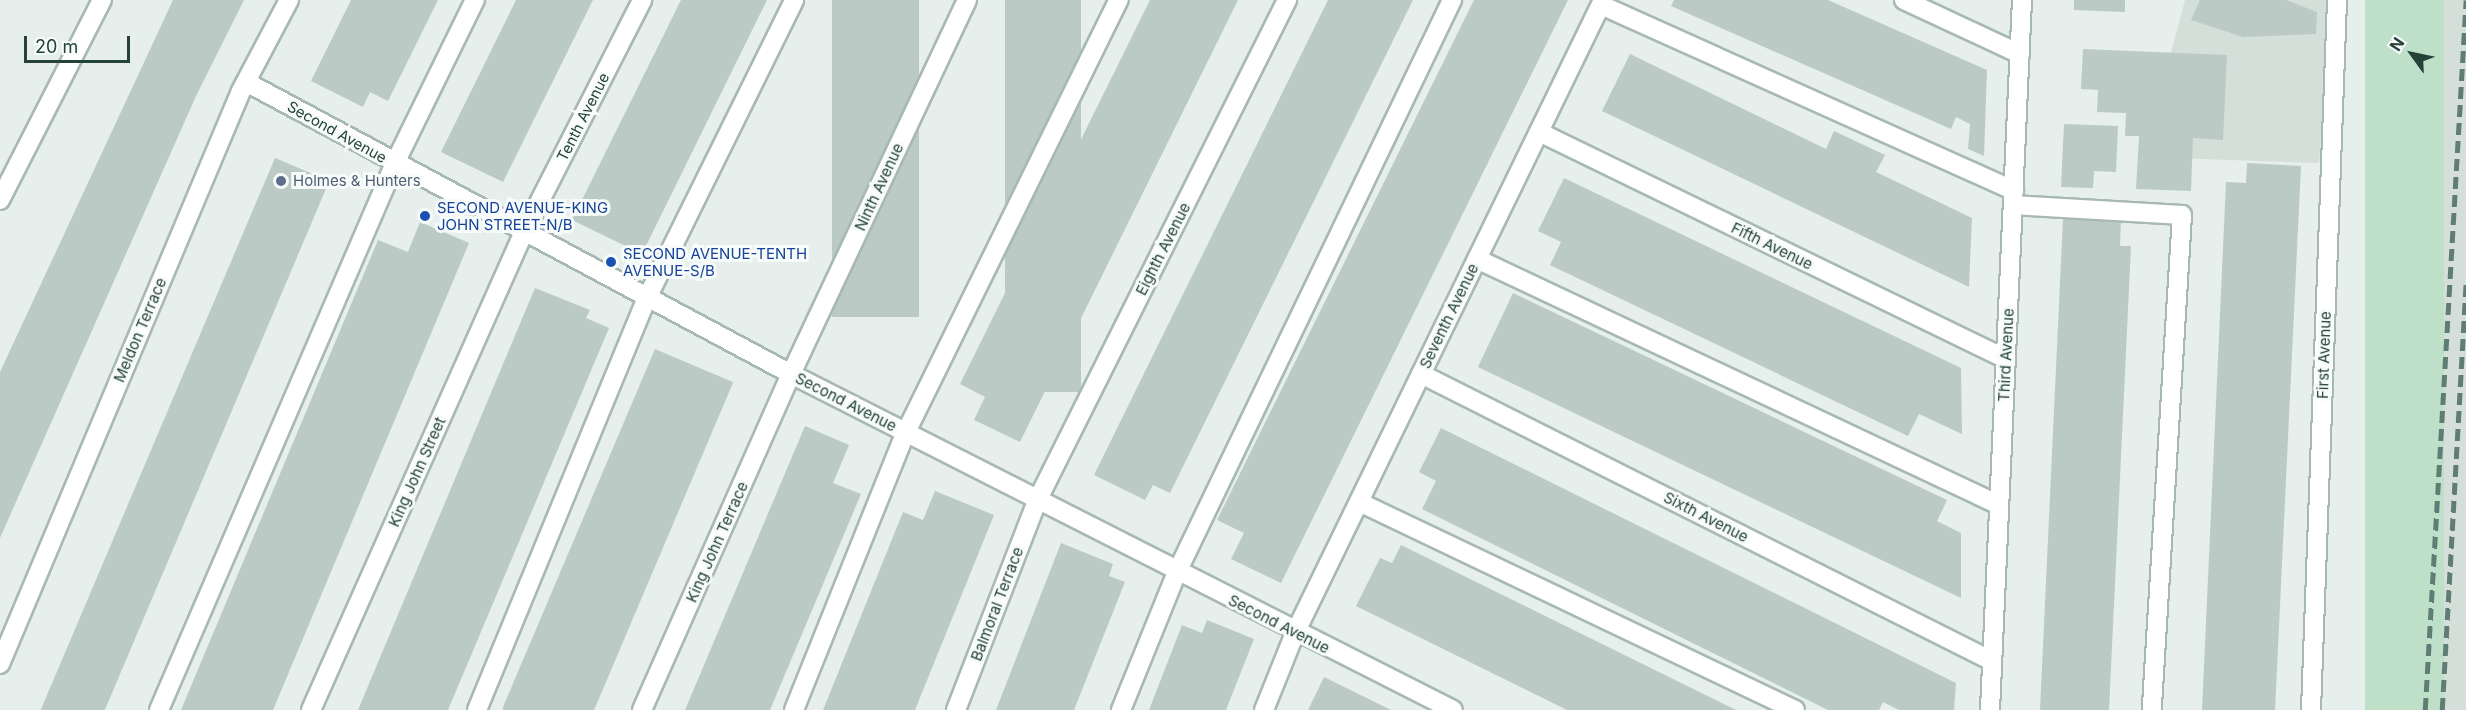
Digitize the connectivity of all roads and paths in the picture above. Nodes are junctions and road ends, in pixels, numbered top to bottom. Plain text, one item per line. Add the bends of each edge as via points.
1 (102, 0) edge
2 (289, 0) edge
3 (475, 0) edge
4 (642, 0) edge
5 (794, 0) edge
6 (967, 0) edge
7 (1119, 0) edge
8 (1287, 0) edge
9 (1452, 0) edge
10 (1904, 0) edge
11 (2022, 0) edge
12 (2336, 0) edge
13 (1602, 2) edge
14 (2020, 54) junction
15 (246, 82) junction
16 (1539, 132) junction
17 (395, 164) junction
18 (2013, 198) junction
19 (0, 200) edge
20 (523, 234) junction
21 (1477, 259) junction
22 (647, 298) junction
23 (2006, 359) junction
24 (791, 374) junction
25 (1421, 374) junction
26 (906, 432) junction
27 (1038, 499) junction
28 (1359, 502) junction
29 (1997, 504) junction
30 (1177, 572) junction
31 (1294, 633) junction
32 (1992, 661) junction
33 (0, 664) edge
34 (159, 710) edge
35 (311, 710) edge
36 (477, 710) edge
37 (642, 710) edge
38 (794, 710) edge
39 (956, 710) edge
40 (1121, 710) edge
41 (1264, 710) edge
42 (1453, 710) edge
43 (1795, 710) edge
44 (1990, 710) edge
45 (2152, 710) edge
46 (2311, 710) edge

1 - 19 street
2 - 15 street, Meldon Terrace
3 - 17 street
4 - 20 street, Tenth Avenue
5 - 22 street
6 - 24 street, Ninth Avenue
7 - 26 street
8 - 27 street, Eighth Avenue
9 - 30 street
10 - 14 street
11 - 14 street, Third Avenue
12 - 46 street, First Avenue
13 - 16 street, Seventh Avenue
13 - 18 street
14 - 18 street, Third Avenue
15 - 17 street, Second Avenue
15 - 33 street, Meldon Terrace
16 - 21 street, Seventh Avenue
16 - 23 street, Fifth Avenue
17 - 20 street, Second Avenue
17 - 34 street
18 - 23 street, Third Avenue
18 - 45 street via 2182,215
20 - 22 street, Second Avenue
20 - 35 street, King John Street
21 - 25 street, Seventh Avenue
21 - 29 street
22 - 24 street, Second Avenue
22 - 36 street
23 - 29 street, Third Avenue
24 - 26 street, Second Avenue
24 - 37 street, King John Terrace
25 - 28 street, Seventh Avenue
25 - 32 street, Sixth Avenue
26 - 27 street, Second Avenue
26 - 38 street
27 - 30 street, Second Avenue
27 - 39 street, Balmoral Terrace
28 - 31 street, Seventh Avenue
28 - 43 street
29 - 32 street, Third Avenue
30 - 31 street, Second Avenue
30 - 40 street
31 - 41 street, Seventh Avenue
31 - 42 street, Second Avenue
32 - 44 street, Third Avenue

